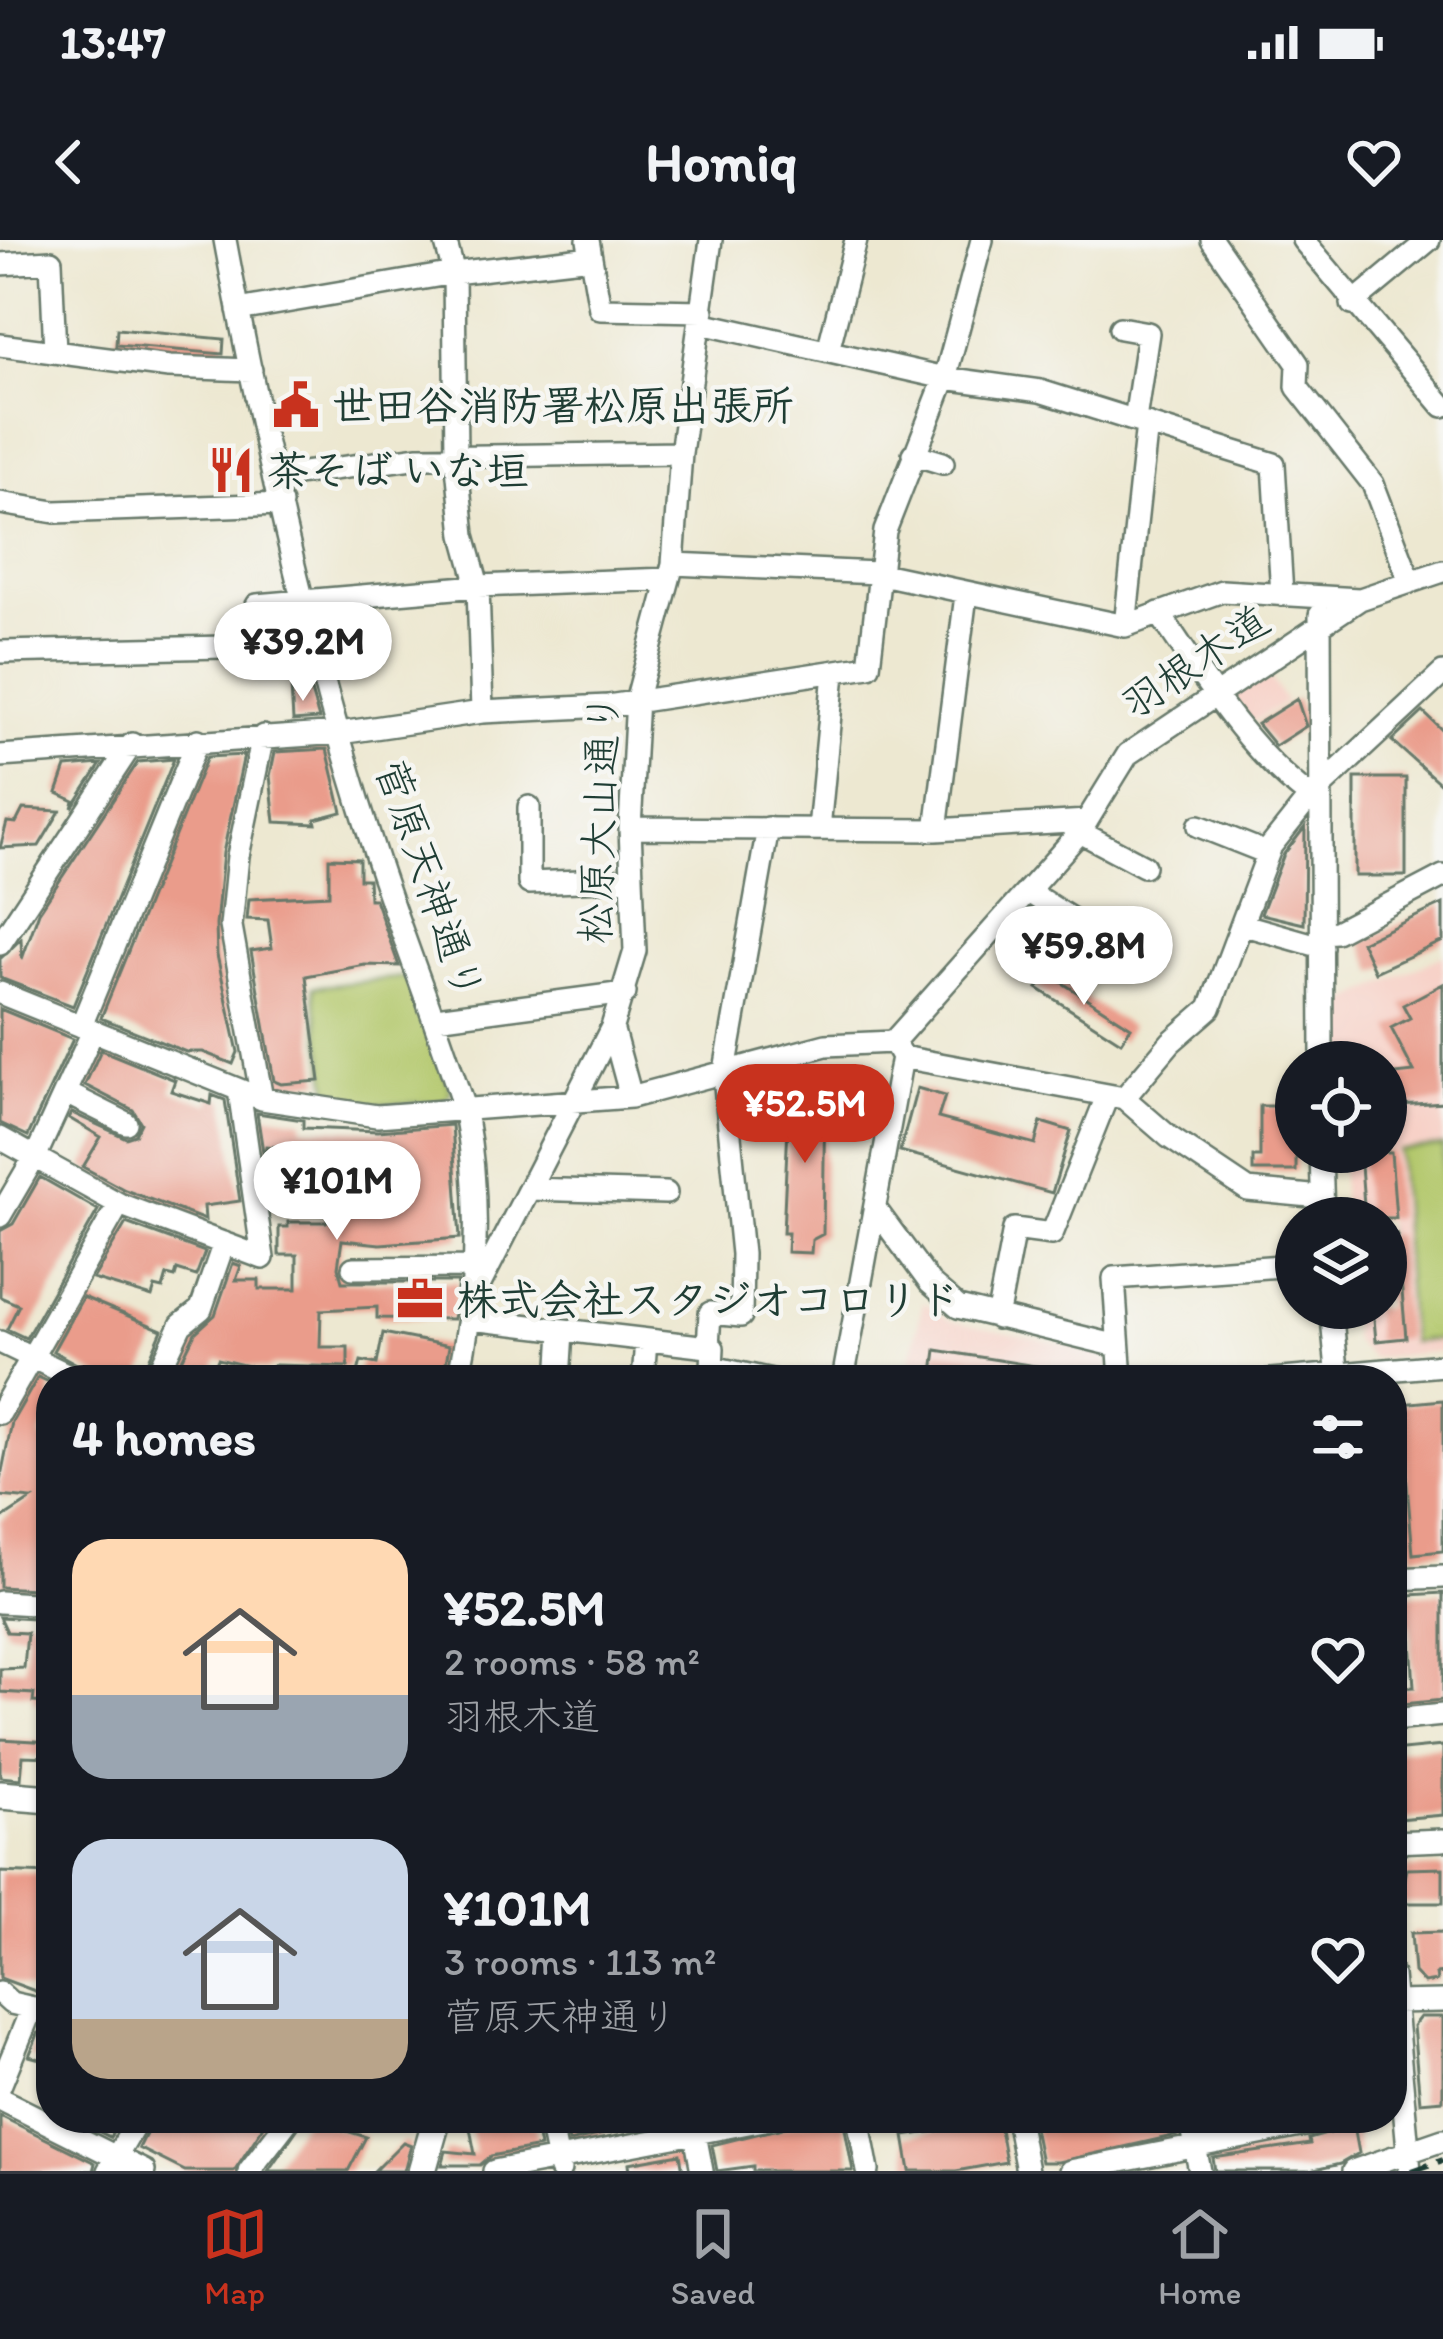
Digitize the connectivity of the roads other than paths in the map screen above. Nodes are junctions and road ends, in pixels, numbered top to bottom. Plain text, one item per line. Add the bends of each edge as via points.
1 (225, 240) edge
2 (446, 240) edge
3 (711, 240) edge
4 (856, 240) edge
5 (982, 240) edge
6 (1212, 240) edge
7 (1303, 240) edge
8 (1429, 240) edge
9 (590, 249) edge
10 (0, 264) edge
11 (454, 273) junction
12 (1352, 304) junction
13 (238, 310) junction
14 (702, 317) junction
15 (1120, 328) dead end
16 (0, 345) edge
17 (828, 351) junction
18 (55, 352) junction
19 (251, 370) junction
20 (944, 378) junction
21 (1443, 406) edge
22 (1141, 422) junction
23 (681, 453) junction
24 (913, 454) junction
25 (456, 456) junction
26 (943, 463) dead end
27 (275, 477) junction
28 (0, 503) edge
29 (281, 504) junction
30 (1443, 571) edge
31 (671, 572) junction
32 (877, 573) junction
33 (1410, 581) junction
34 (478, 586) junction
35 (966, 595) junction
36 (1282, 595) junction
37 (1319, 597) junction
38 (1360, 599) junction
39 (305, 604) junction
40 (257, 605) dead end
41 (1159, 614) junction
42 (1125, 626) junction
43 (1321, 626) junction
44 (317, 645) junction
45 (0, 652) edge
46 (834, 673) junction
47 (1443, 673) edge
48 (1214, 693) junction
49 (637, 698) junction
50 (482, 712) junction
51 (340, 734) junction
52 (263, 736) junction
53 (198, 740) junction
54 (132, 744) junction
55 (0, 755) edge
56 (1317, 792) junction
57 (529, 807) dead end
58 (1083, 826) junction
59 (1199, 826) dead end
60 (630, 828) junction
61 (768, 828) junction
62 (819, 829) junction
63 (935, 830) junction
64 (1267, 853) junction
65 (1144, 866) dead end
66 (1443, 876) edge
67 (630, 879) junction
68 (1028, 891) junction
69 (1244, 925) junction
70 (1092, 932) dead end
71 (1322, 940) junction
72 (0, 944) edge
73 (0, 993) edge
74 (625, 993) junction
75 (436, 1018) junction
76 (612, 1027) junction
77 (87, 1028) junction
78 (1322, 1041) edge
79 (898, 1050) junction
80 (724, 1076) junction
81 (239, 1090) junction
82 (66, 1093) junction
83 (631, 1097) junction
84 (1115, 1098) junction
85 (262, 1099) junction
86 (571, 1103) junction
87 (465, 1112) junction
88 (126, 1123) dead end
89 (0, 1138) edge
90 (34, 1158) junction
91 (529, 1189) junction
92 (666, 1193) dead end
93 (1277, 1197) edge
94 (119, 1204) junction
95 (878, 1210) junction
96 (1, 1212) edge
97 (224, 1243) junction
98 (1275, 1266) edge
99 (475, 1267) junction
100 (353, 1268) dead end
101 (472, 1308) junction
102 (997, 1318) junction
103 (1333, 1329) edge
104 (562, 1331) junction
105 (646, 1340) junction
106 (0, 1342) edge
107 (1118, 1346) junction
108 (708, 1347) junction
109 (29, 1358) junction
110 (45, 1365) edge
111 (161, 1365) edge
112 (461, 1365) edge
113 (560, 1365) edge
114 (644, 1365) edge
115 (712, 1365) edge
116 (845, 1365) edge
117 (1120, 1365) edge
118 (1337, 1365) edge
119 (1443, 1365) edge
120 (1407, 1369) edge
121 (0, 1413) edge
122 (1443, 1577) edge
123 (1407, 1579) edge
124 (0, 1602) edge
125 (36, 1604) edge
126 (1443, 1715) edge
127 (1407, 1719) edge
128 (0, 1795) edge
129 (36, 1797) edge
130 (1443, 1840) edge
131 (1407, 1841) edge
132 (0, 1993) edge
133 (1443, 2001) edge
134 (1407, 2002) edge
135 (36, 2008) edge
136 (36, 2019) edge
137 (0, 2086) edge
138 (0, 2098) edge
139 (36, 2119) edge
140 (60, 2133) edge
141 (131, 2133) edge
142 (278, 2133) edge
143 (432, 2133) edge
144 (552, 2133) edge
145 (669, 2133) edge
146 (694, 2133) edge
147 (861, 2133) edge
148 (1020, 2133) edge
149 (1193, 2133) edge
150 (1263, 2133) edge
151 (1443, 2140) edge
152 (1195, 2146) junction
153 (1409, 2162) edge
154 (113, 2164) edge
155 (559, 2165) edge
156 (144, 2171) edge
157 (249, 2171) edge
158 (422, 2171) edge
159 (494, 2171) edge
160 (702, 2171) edge
161 (868, 2171) edge
162 (1027, 2171) edge
163 (1070, 2171) edge
164 (1200, 2171) edge
165 (1353, 2171) edge

1 - 13 street, 菅原天神通り
2 - 11 street
3 - 14 street, 松原大山通り
4 - 17 street
5 - 20 street
6 - 33 street via 1298,364 1297,387 1373,484
7 - 12 street
8 - 12 street
9 - 11 street
9 - 14 street via 600,309
10 - 18 street via 51,262
11 - 13 street
11 - 25 street
12 - 21 street
13 - 19 street, 菅原天神通り
14 - 17 street
14 - 23 street, 松原大山通り
15 - 22 street via 1148,333
16 - 18 street
17 - 20 street
18 - 19 street
19 - 27 street, 菅原天神通り
20 - 22 street via 1040,392
20 - 24 street
22 - 36 street via 1274,464
22 - 42 street
23 - 25 street
23 - 31 street, 松原大山通り
24 - 26 street
24 - 32 street
25 - 27 street
25 - 34 street
27 - 29 street, 菅原天神通り
28 - 29 street via 55,512
29 - 39 street, 菅原天神通り
30 - 33 street
31 - 32 street
31 - 34 street
31 - 49 street, 松原大山通り
32 - 35 street
32 - 46 street via 869,666
33 - 38 street
34 - 39 street
34 - 50 street
35 - 42 street
35 - 63 street
36 - 37 street
36 - 41 street via 1222,591
37 - 38 street
37 - 43 street
38 - 43 street, 羽根木道
39 - 40 street
39 - 44 street, 菅原天神通り
41 - 42 street
41 - 48 street
43 - 48 street, 羽根木道
43 - 56 street
44 - 45 street
44 - 51 street, 菅原天神通り
46 - 49 street
46 - 62 street
47 - 56 street
48 - 56 street via 1285,778
48 - 58 street, 羽根木道 via 1127,754
49 - 50 street
49 - 60 street, 松原大山通り
50 - 51 street
51 - 52 street
51 - 75 street, 菅原天神通り
52 - 53 street
52 - 85 street via 231,926
53 - 54 street
53 - 77 street
54 - 55 street
54 - 72 street
56 - 64 street
56 - 71 street
57 - 67 street via 529,883
58 - 63 street
58 - 65 street
58 - 68 street, 羽根木道
59 - 64 street
60 - 61 street
60 - 67 street, 松原大山通り
61 - 62 street
61 - 80 street
62 - 63 street
64 - 69 street
66 - 71 street
67 - 74 street, 松原大山通り via 636,933
68 - 70 street
68 - 79 street, 羽根木道
69 - 71 street
69 - 84 street via 1210,1008
71 - 78 street
73 - 77 street
74 - 75 street
74 - 76 street, 松原大山通り
75 - 87 street, 菅原天神通り
76 - 83 street
76 - 86 street, 松原大山通り
77 - 81 street
77 - 82 street
79 - 80 street via 826,1045
79 - 84 street
79 - 95 street
80 - 83 street
80 - 108 street via 741,1316 710,1313
81 - 85 street
81 - 97 street via 263,1258
82 - 88 street
82 - 90 street
83 - 86 street
84 - 93 street via 1248,1190
84 - 102 street via 1052,1234 1015,1229
85 - 87 street via 334,1113
86 - 87 street
86 - 91 street, 松原大山通り
87 - 99 street, 菅原天神通り
89 - 90 street
90 - 94 street
90 - 96 street
91 - 92 street
91 - 101 street, 松原大山通り
94 - 97 street
94 - 109 street
95 - 102 street via 930,1283 958,1307
95 - 116 street
97 - 111 street via 201,1309 181,1325
98 - 107 street via 1114,1278
99 - 100 street
99 - 101 street, 菅原天神通り
101 - 104 street
101 - 112 street
102 - 107 street
103 - 118 street
104 - 105 street
104 - 113 street
105 - 108 street
105 - 114 street
106 - 109 street
107 - 117 street
108 - 115 street
109 - 110 street
109 - 121 street
119 - 120 street
122 - 123 street
124 - 125 street
126 - 127 street
128 - 129 main road
130 - 131 street
132 - 135 street
133 - 134 street
136 - 137 street
138 - 139 street
140 - 154 street
141 - 154 street
142 - 157 street
143 - 158 main road
144 - 155 street
145 - 155 street
146 - 160 street
147 - 161 street
148 - 162 street
149 - 152 street
150 - 152 street
151 - 153 street
152 - 163 street
152 - 164 street
153 - 165 street
154 - 156 street
155 - 159 street

